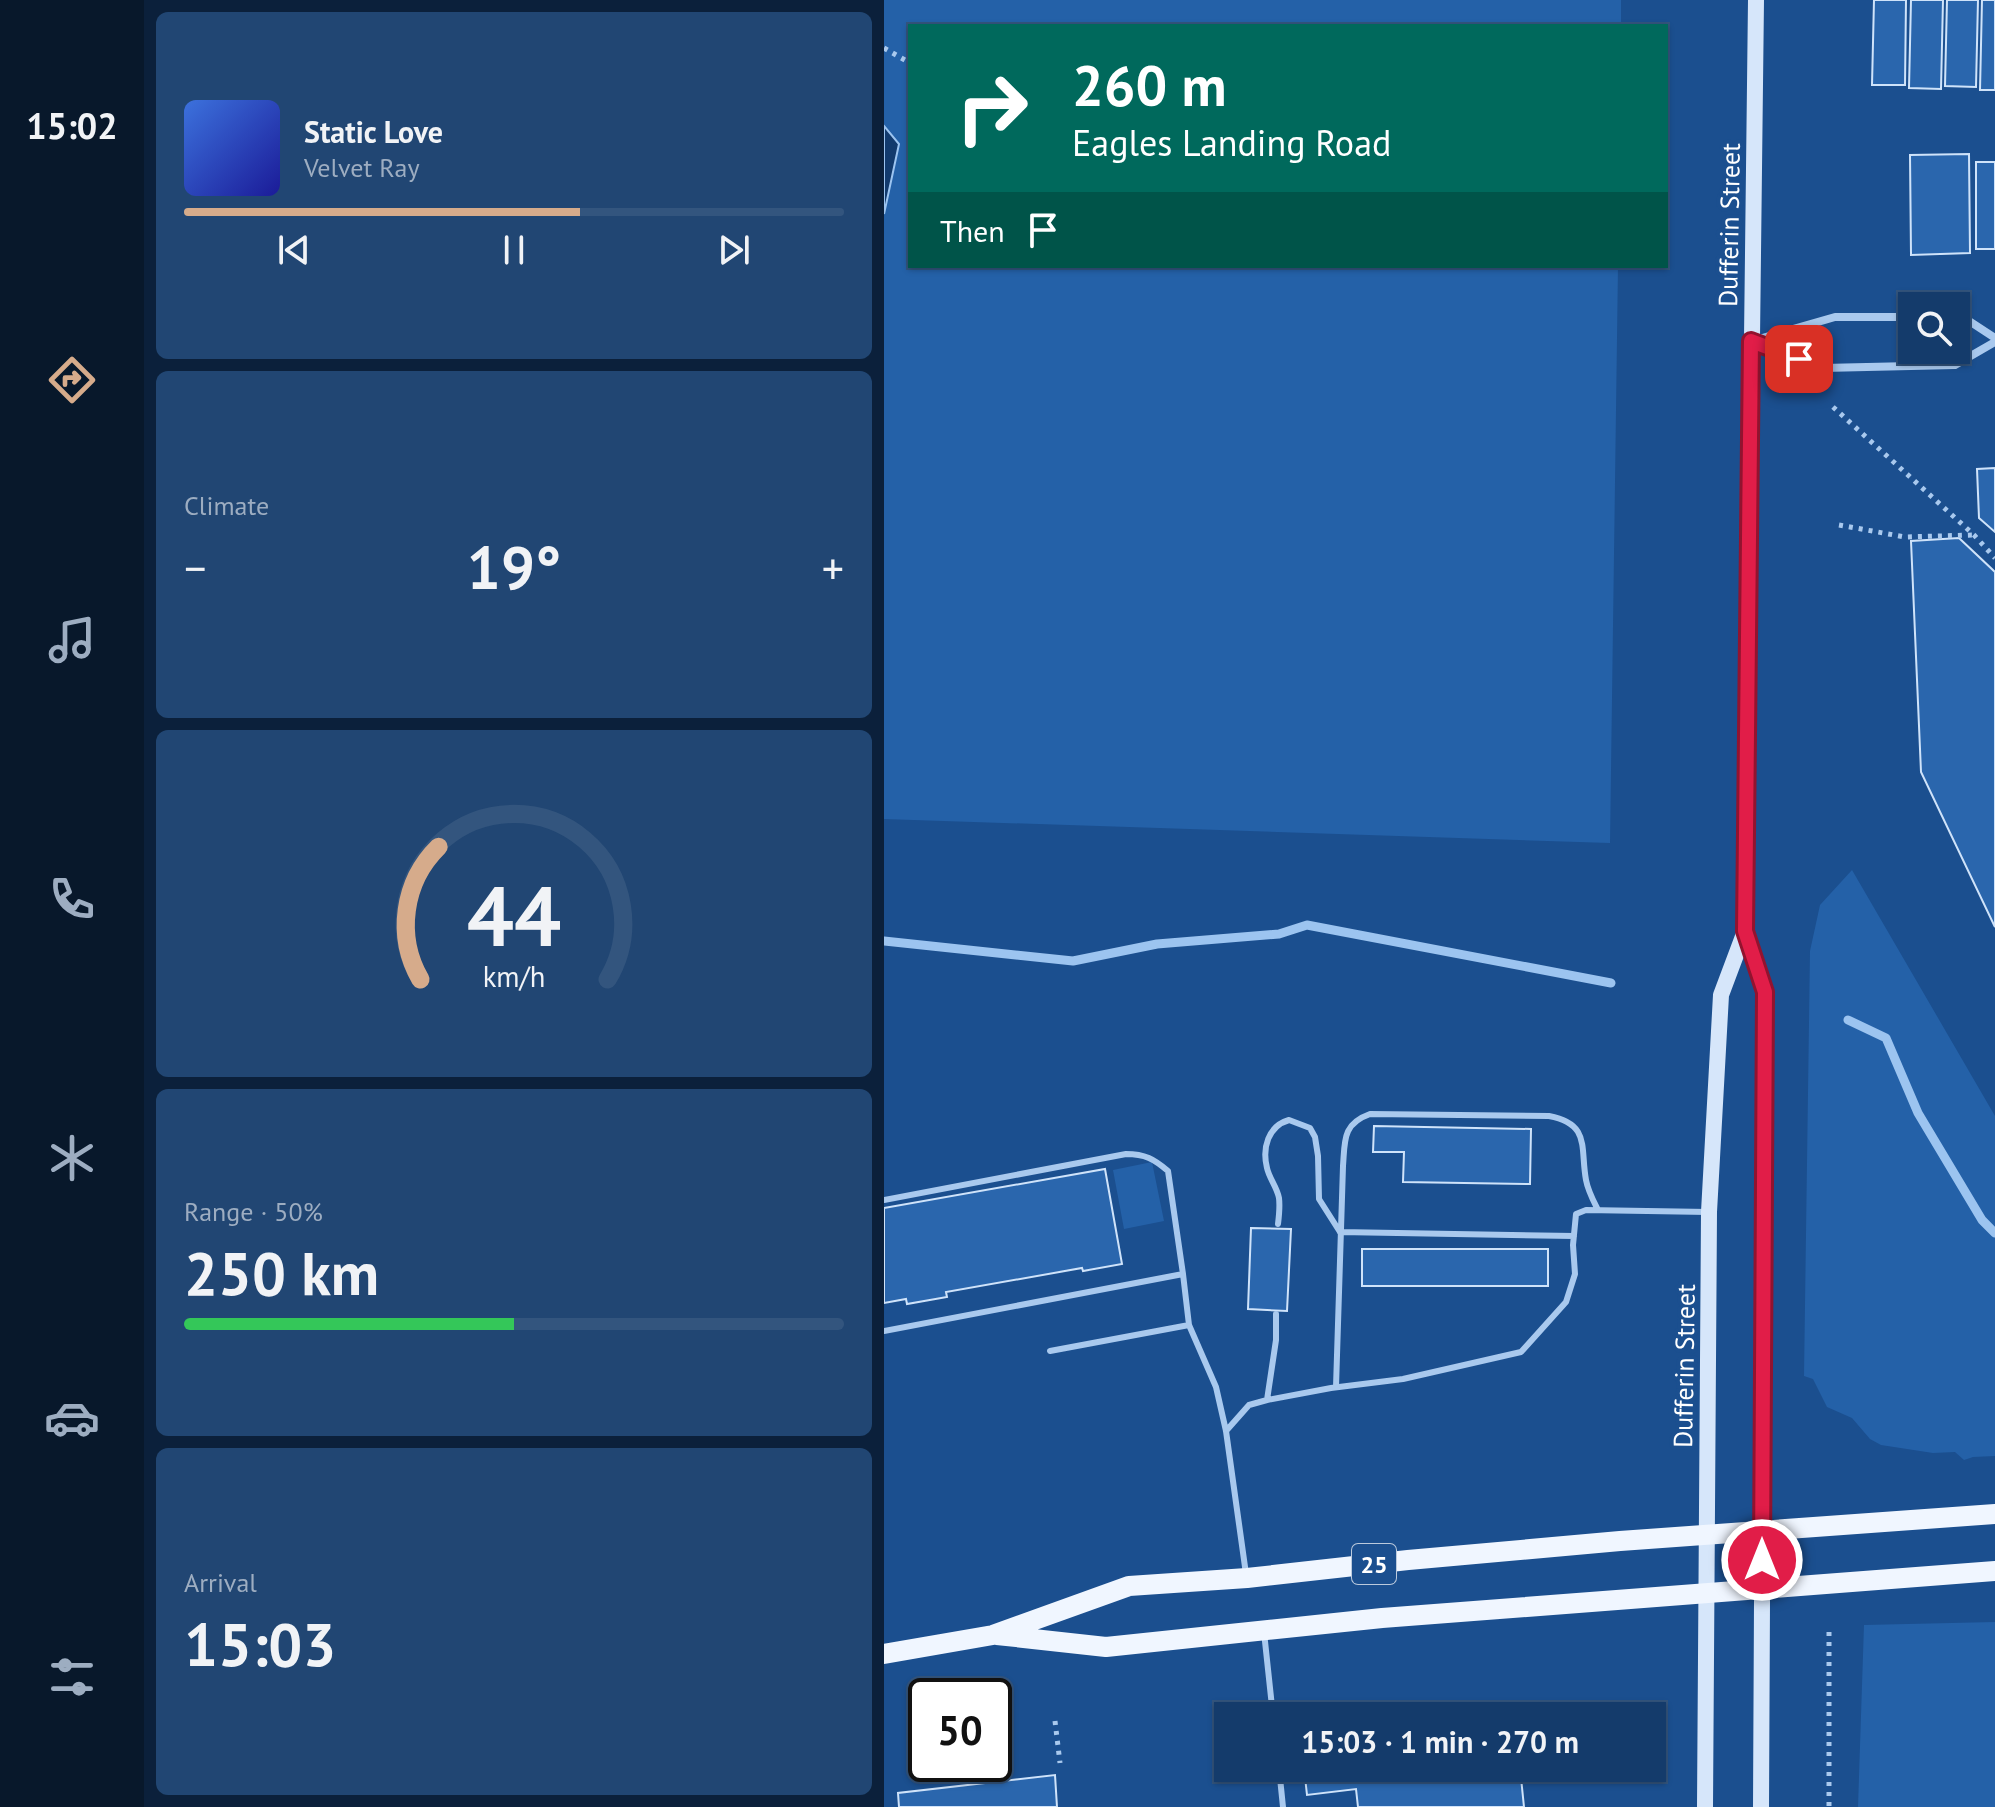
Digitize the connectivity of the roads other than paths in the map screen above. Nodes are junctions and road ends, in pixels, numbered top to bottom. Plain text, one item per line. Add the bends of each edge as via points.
1 (1756, 0) edge
2 (1898, 317) edge
3 (1970, 322) edge
4 (1995, 340) edge
5 (1751, 341) junction
6 (1745, 931) junction
7 (884, 1200) edge
8 (1598, 1210) junction
9 (1709, 1212) junction
10 (1278, 1224) dead end
11 (1340, 1232) junction
12 (1574, 1236) junction
13 (1183, 1274) junction
14 (1276, 1314) dead end
15 (1189, 1325) junction
16 (884, 1331) edge
17 (1050, 1351) dead end
18 (1336, 1387) junction
19 (1267, 1400) junction
20 (1226, 1431) junction
21 (1995, 1514) edge
22 (1763, 1532) junction
23 (1706, 1535) junction
24 (1995, 1571) edge
25 (1247, 1578) junction
26 (1762, 1588) junction
27 (1706, 1592) junction
28 (1264, 1632) junction
29 (993, 1635) junction
30 (884, 1654) edge
31 (1272, 1702) edge
32 (1280, 1782) edge
33 (1283, 1807) edge
34 (1705, 1807) edge
35 (1761, 1807) edge

1 - 5 main road, Dufferin Street
2 - 5 street via 1835,317
3 - 4 street
4 - 5 street via 1955,365 1823,368
5 - 6 main road, Dufferin Street
6 - 9 main road, Dufferin Street via 1721,995
6 - 22 main road, Dufferin Street via 1765,992
7 - 13 lane via 1143,1154 1168,1171
8 - 9 lane
8 - 11 lane via 1585,1177 1582,1141 1571,1123 1549,1116 1370,1114 1357,1119 1345,1136
8 - 12 lane via 1576,1214
9 - 23 main road, Dufferin Street
10 - 11 lane via 1279,1197 1266,1165 1266,1149 1275,1126 1289,1120 1310,1128 1315,1137 1319,1199
11 - 12 lane
11 - 18 lane
12 - 18 lane via 1575,1274 1566,1302 1521,1352 1403,1379
13 - 15 lane
13 - 16 lane
14 - 19 lane
15 - 17 lane
15 - 20 lane via 1216,1387
18 - 19 lane
19 - 20 lane via 1249,1405
20 - 25 lane
21 - 22 main road, 25
22 - 23 main road, 25
22 - 26 main road, Dufferin Street
23 - 25 main road, 25
23 - 27 main road, Dufferin Street
24 - 26 main road, 25
25 - 29 main road, 25 via 1129,1586
26 - 27 main road, 25
26 - 35 main road, Dufferin Street
27 - 28 main road, 25
27 - 34 main road, Dufferin Street
28 - 29 main road, 25 via 1106,1647
28 - 31 lane
29 - 30 main road, 25
32 - 33 lane

